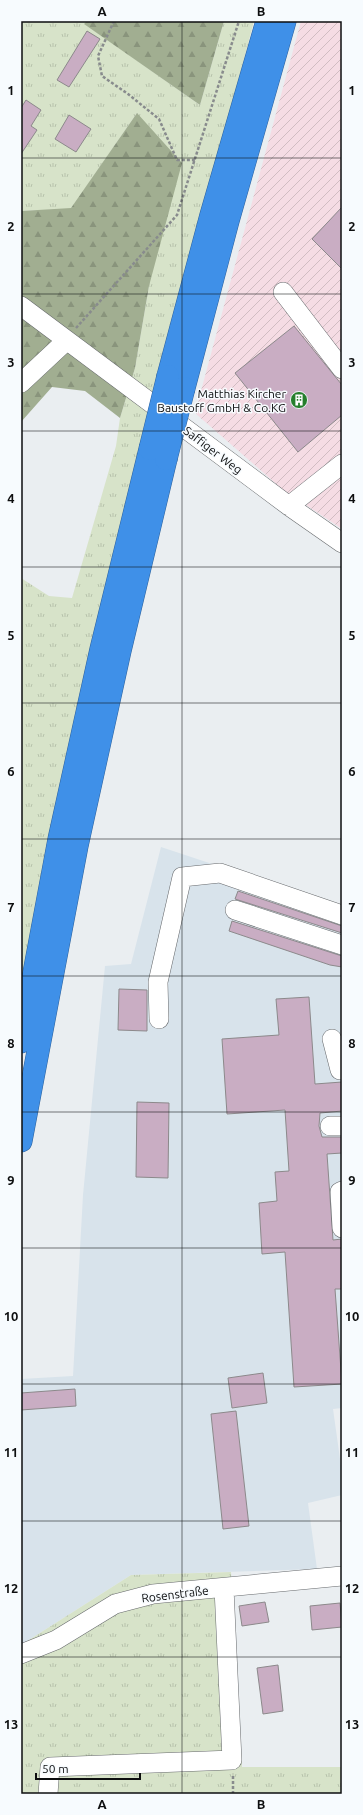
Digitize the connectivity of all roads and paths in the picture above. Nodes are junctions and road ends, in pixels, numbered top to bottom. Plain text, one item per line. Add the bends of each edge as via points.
1 (114, 21) edge
2 (239, 21) edge
3 (267, 21) edge
4 (285, 21) edge
5 (195, 160) junction
6 (283, 292) dead end
7 (21, 306) edge
8 (66, 341) junction
9 (342, 369) edge
10 (176, 382) junction
11 (21, 384) edge
12 (158, 454) junction
13 (342, 464) edge
14 (289, 506) junction
15 (342, 543) edge
16 (235, 910) dead end
17 (342, 915) edge
18 (342, 945) edge
19 (159, 1019) dead end
20 (332, 1040) dead end
21 (21, 1042) edge
22 (342, 1070) edge
23 (21, 1141) edge
24 (342, 1191) edge
25 (342, 1228) edge
26 (342, 1576) edge
27 (224, 1588) junction
28 (21, 1654) edge
29 (48, 1794) edge

1 - 5 path via 98,56 102,76 159,120 177,160
2 - 5 path
3 - 10 highway via 211,215
4 - 10 highway via 228,221
5 - 8 path via 177,216
6 - 9 street
7 - 8 street, Saffiger Weg
8 - 11 street
8 - 14 street, Saffiger Weg
10 - 12 highway, bridge
12 - 21 highway via 101,649 63,824
12 - 23 highway via 120,651 77,846
13 - 14 street
14 - 15 street, Saffiger Weg
16 - 18 street
17 - 19 street via 220,873 182,877 158,982
20 - 22 street
24 - 25 street
26 - 27 street, Rosenstraße
27 - 28 street, Rosenstraße via 153,1594 115,1604 56,1640
27 - 29 street via 232,1760 50,1766

